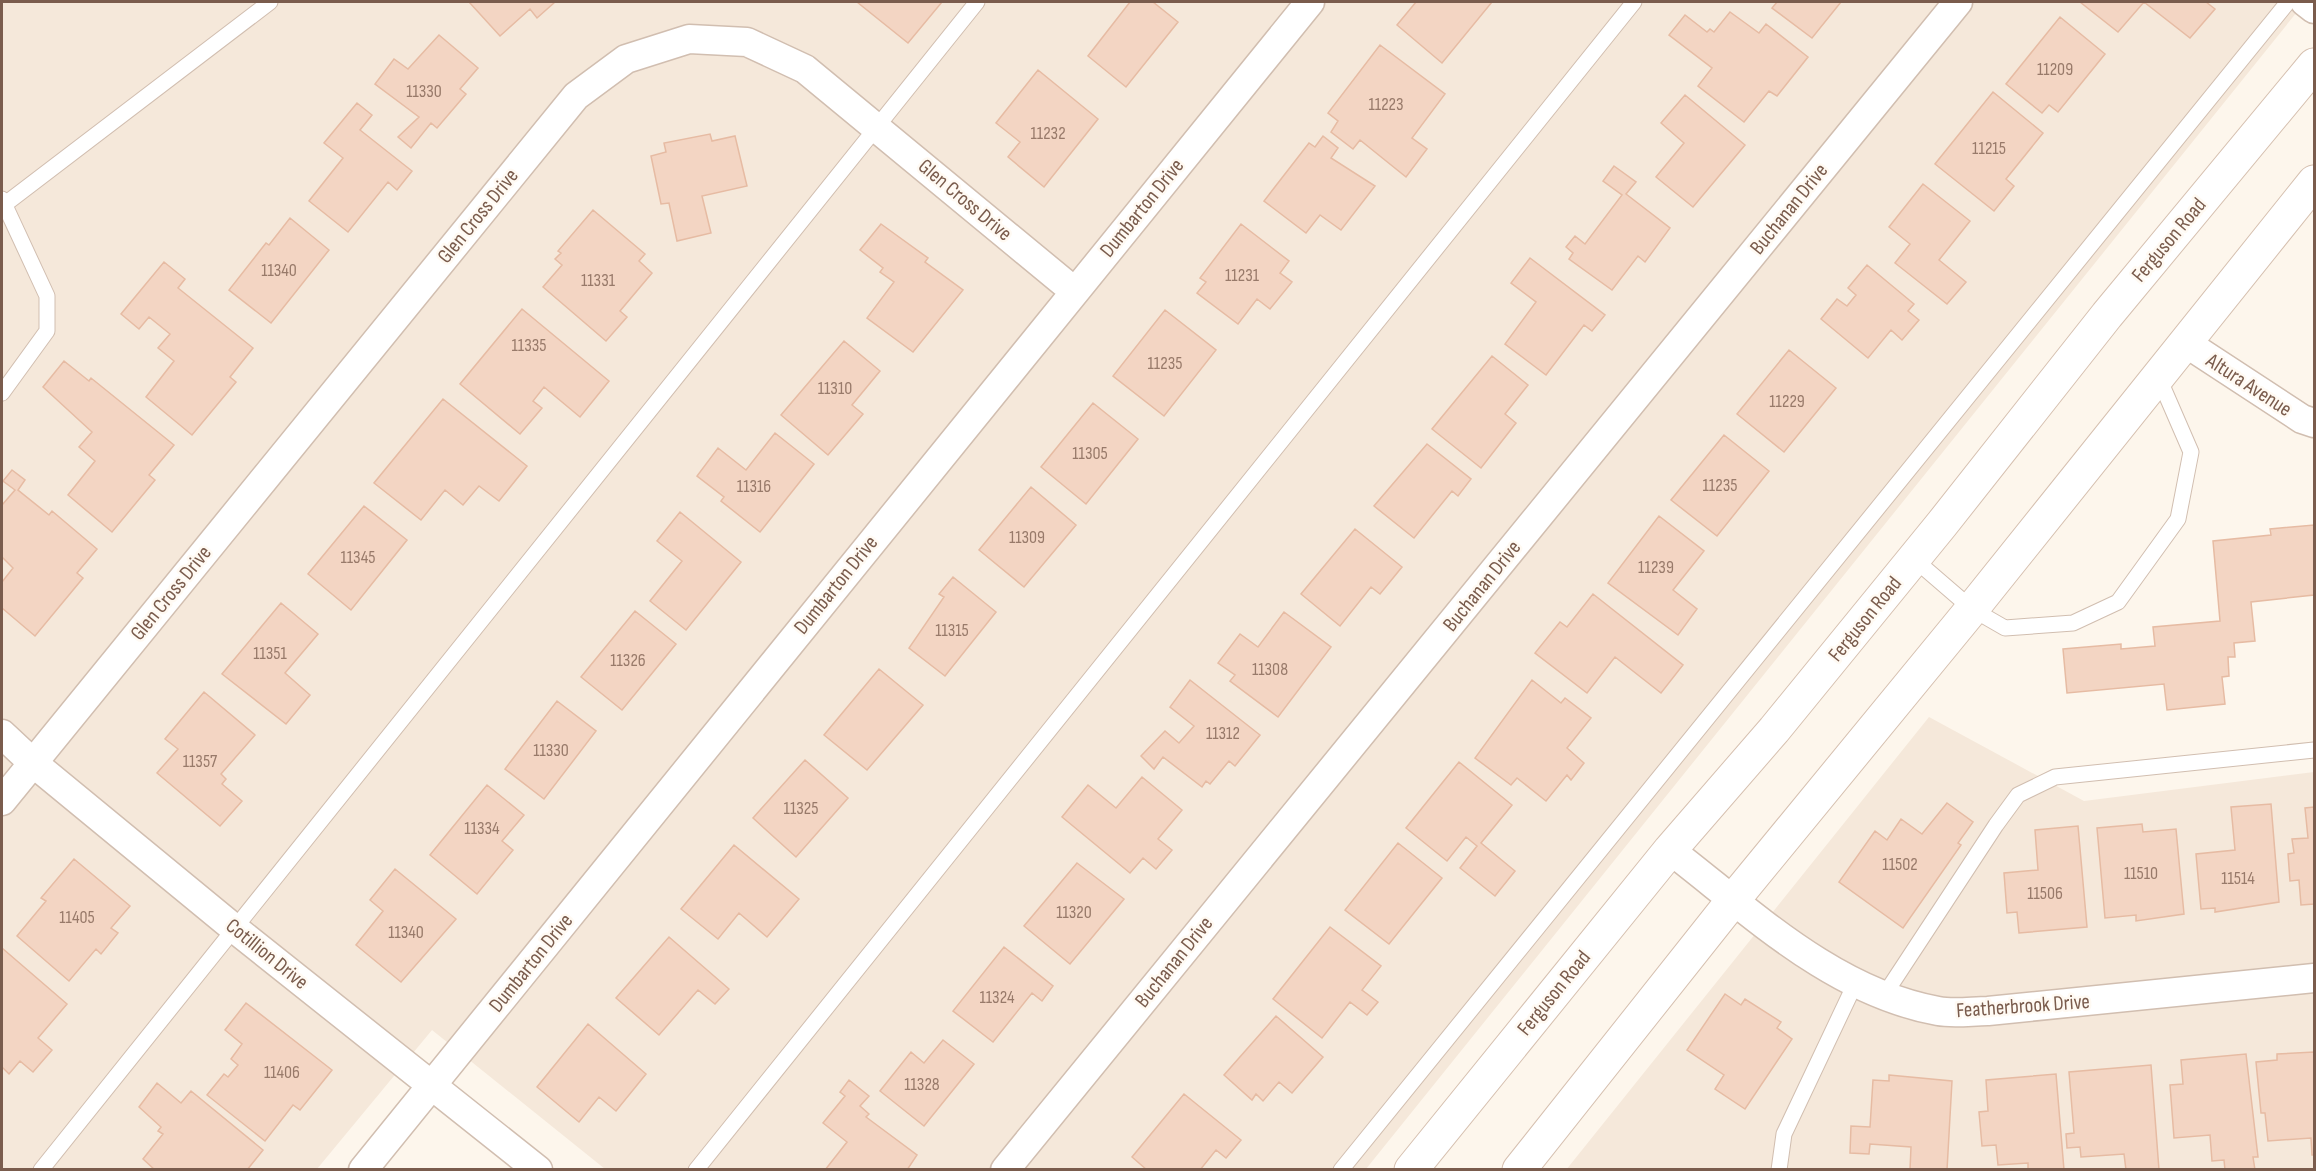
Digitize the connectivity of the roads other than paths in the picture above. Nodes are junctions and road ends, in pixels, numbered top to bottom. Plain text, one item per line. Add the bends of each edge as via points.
1 (270, 2) edge
2 (977, 2) edge
3 (1310, 2) edge
4 (1634, 2) edge
5 (1958, 2) edge
6 (2288, 2) edge
7 (2305, 2) edge
8 (2314, 9) edge
9 (2314, 65) edge
10 (876, 127) junction
11 (2314, 182) edge
12 (3, 202) edge
13 (1074, 291) junction
14 (2186, 344) junction
15 (2158, 376) junction
16 (2, 393) edge
17 (2314, 423) edge
18 (1914, 559) junction
19 (1972, 609) junction
20 (2, 734) edge
21 (2314, 750) edge
22 (32, 762) junction
23 (2, 801) edge
24 (1670, 850) junction
25 (1734, 899) junction
26 (235, 929) junction
27 (2314, 978) edge
28 (1855, 984) junction
29 (1883, 997) junction
30 (432, 1085) junction
31 (41, 1170) edge
32 (363, 1170) edge
33 (538, 1170) edge
34 (696, 1170) edge
35 (1005, 1170) edge
36 (1341, 1170) edge
37 (1411, 1170) edge
38 (1519, 1170) edge
39 (1779, 1170) edge

1 - 12 lane
2 - 10 lane
3 - 13 street, Dumbarton Drive
4 - 34 lane
5 - 35 street, Buchanan Drive
6 - 36 lane
7 - 8 street
9 - 18 main road, Ferguson Road via 2107,315
10 - 13 street, Glen Cross Drive
10 - 22 street, Glen Cross Drive via 805,69 747,42 689,39 626,59 576,96
10 - 26 lane
11 - 14 main road
12 - 16 lane via 47,296 47,332
13 - 30 street, Dumbarton Drive
14 - 15 main road
14 - 17 street, Altura Avenue
15 - 19 main road
15 - 19 lane via 2191,452 2178,519 2118,602 2073,623 2005,628
18 - 19 lane
18 - 24 main road, Ferguson Road
19 - 25 main road
20 - 22 street, Cotillion Drive
21 - 29 lane via 2055,777 2018,795
22 - 23 street, Glen Cross Drive
22 - 26 street, Cotillion Drive
24 - 25 street, Featherbrook Drive
24 - 37 main road, Ferguson Road
25 - 28 street, Featherbrook Drive via 1798,950
25 - 38 main road
26 - 30 street, Cotillion Drive
26 - 31 lane
27 - 29 street, Featherbrook Drive via 1988,1011 1940,1012
28 - 29 street, Featherbrook Drive
28 - 39 lane via 1784,1134
30 - 32 street, Dumbarton Drive
30 - 33 street, Cotillion Drive

